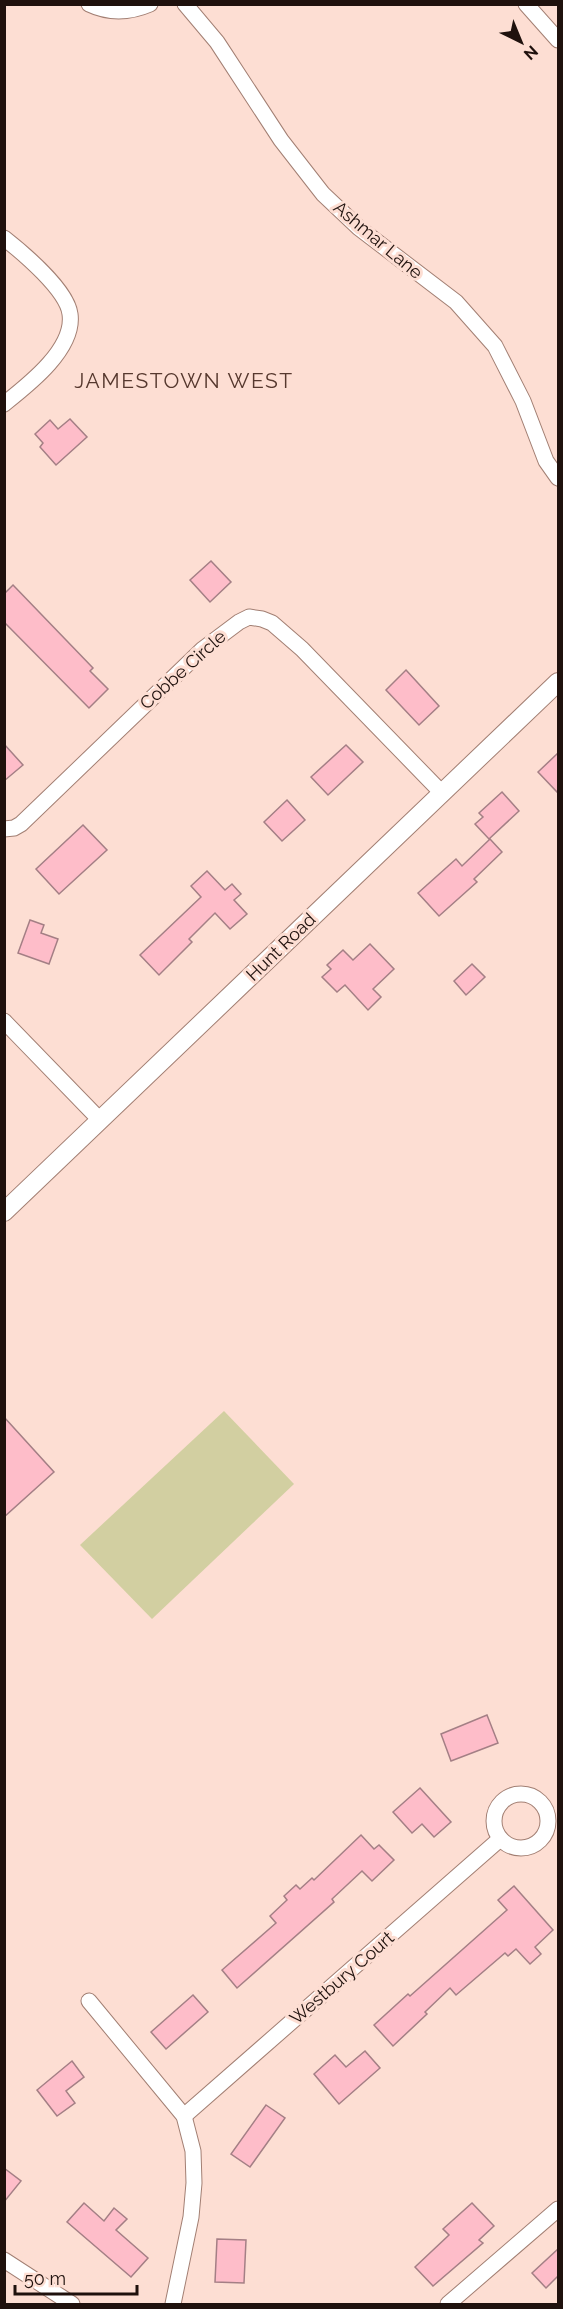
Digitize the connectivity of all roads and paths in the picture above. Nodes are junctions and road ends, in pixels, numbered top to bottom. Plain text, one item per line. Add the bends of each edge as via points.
1 (89, 4) edge
2 (150, 4) edge
3 (185, 4) edge
4 (526, 4) edge
5 (558, 40) edge
6 (4, 238) edge
7 (4, 404) edge
8 (558, 478) edge
9 (558, 682) edge
10 (442, 793) junction
11 (4, 829) edge
12 (4, 1021) edge
13 (100, 1120) junction
14 (4, 1212) edge
15 (500, 1839) dead end
16 (89, 2001) dead end
17 (184, 2116) junction
18 (558, 2209) edge
19 (4, 2260) edge
20 (72, 2304) edge
21 (174, 2304) edge
22 (448, 2304) edge

1 - 2 street via 111,12 133,11
3 - 8 street, Ashmar Lane via 217,42 280,140 323,194 359,228 456,302 495,346 546,461
4 - 5 street
6 - 7 street via 38,265 67,303 70,314 70,330 61,349 35,379
9 - 10 street, Hunt Road
10 - 11 street, Cobbe Circle via 302,649 272,623 249,617 203,649 21,824
10 - 13 street, Hunt Road
12 - 13 street
13 - 14 street, Hunt Road
15 - 17 street, Westbury Court
16 - 17 street
17 - 21 street via 193,2151 194,2183
18 - 22 street
19 - 20 street

